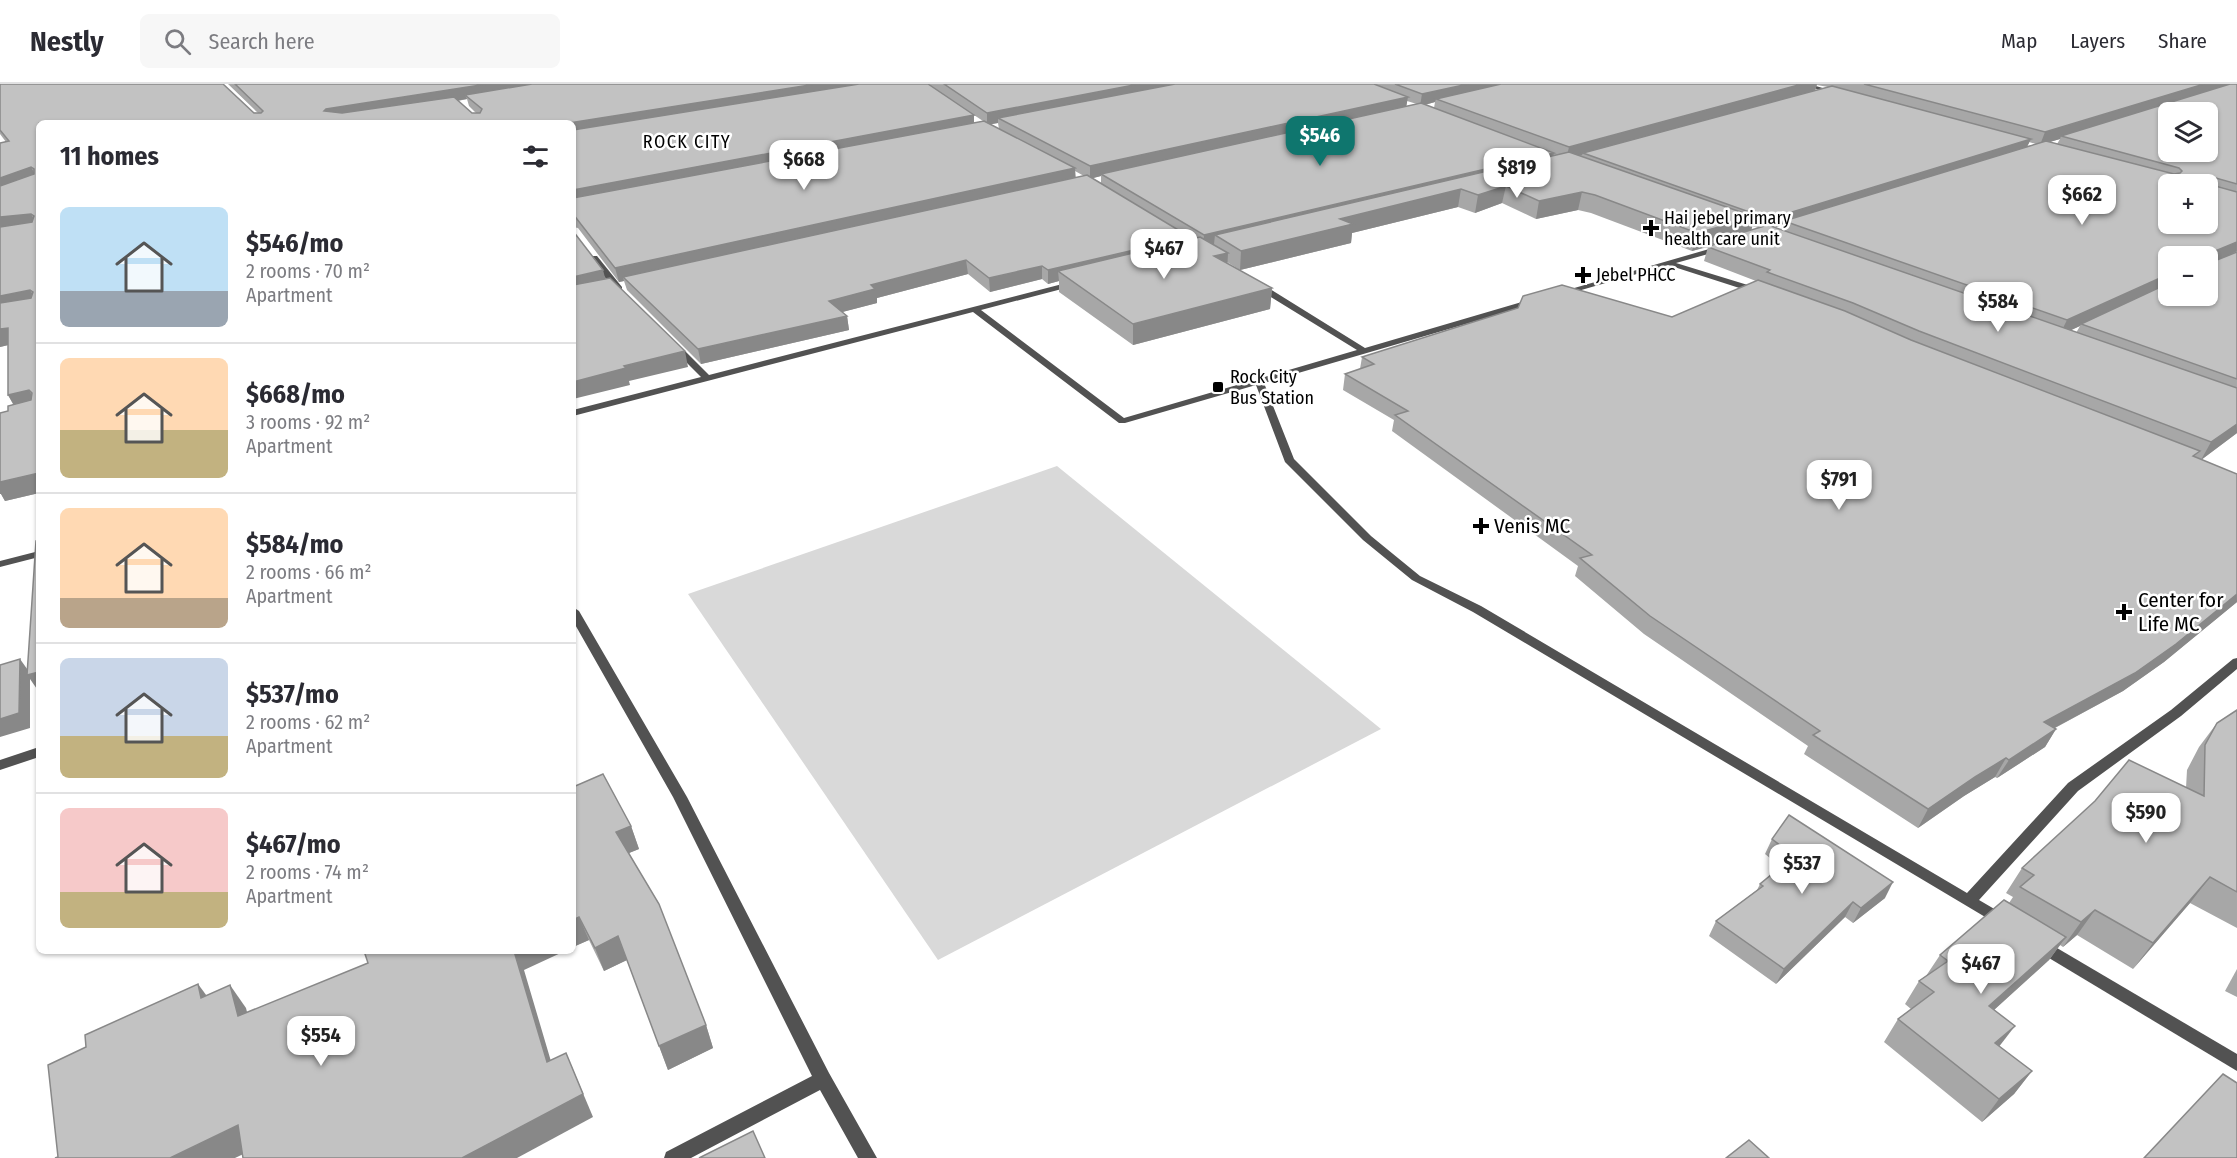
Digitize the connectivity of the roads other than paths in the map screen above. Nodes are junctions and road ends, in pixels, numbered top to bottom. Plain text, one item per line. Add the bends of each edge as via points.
1 (1803, 84) edge
2 (1830, 91) junction
3 (1841, 94) edge
4 (1808, 97) edge
5 (1733, 244) edge
6 (588, 250) edge
7 (1667, 262) junction
8 (1083, 281) edge
9 (1253, 282) edge
10 (629, 285) edge
11 (617, 288) junction
12 (606, 290) edge
13 (1556, 295) edge
14 (626, 296) edge
15 (1774, 297) edge
16 (1545, 298) edge
17 (974, 308) junction
18 (666, 337) edge
19 (1364, 351) junction
20 (707, 378) junction
21 (1259, 381) junction
22 (576, 412) edge
23 (36, 555) edge
24 (0, 564) edge
25 (576, 616) edge
26 (2237, 662) edge
27 (36, 753) edge
28 (0, 765) edge
29 (1969, 901) junction
30 (2237, 1063) edge
31 (824, 1079) junction
32 (673, 1158) edge
33 (868, 1158) edge

1 - 2 street
2 - 3 street
2 - 4 street
5 - 7 street
6 - 11 street
7 - 13 street
7 - 15 street
8 - 17 street
9 - 19 street
10 - 11 street
11 - 12 street
11 - 14 street
16 - 19 street
17 - 20 street
17 - 21 street via 1122,421
18 - 20 street
19 - 21 street
20 - 22 street
21 - 29 street via 1289,460 1366,538 1416,578 1477,609
23 - 24 street
25 - 31 street via 680,797
26 - 29 street via 2073,787
27 - 28 street
29 - 30 street
31 - 32 street
31 - 33 street

